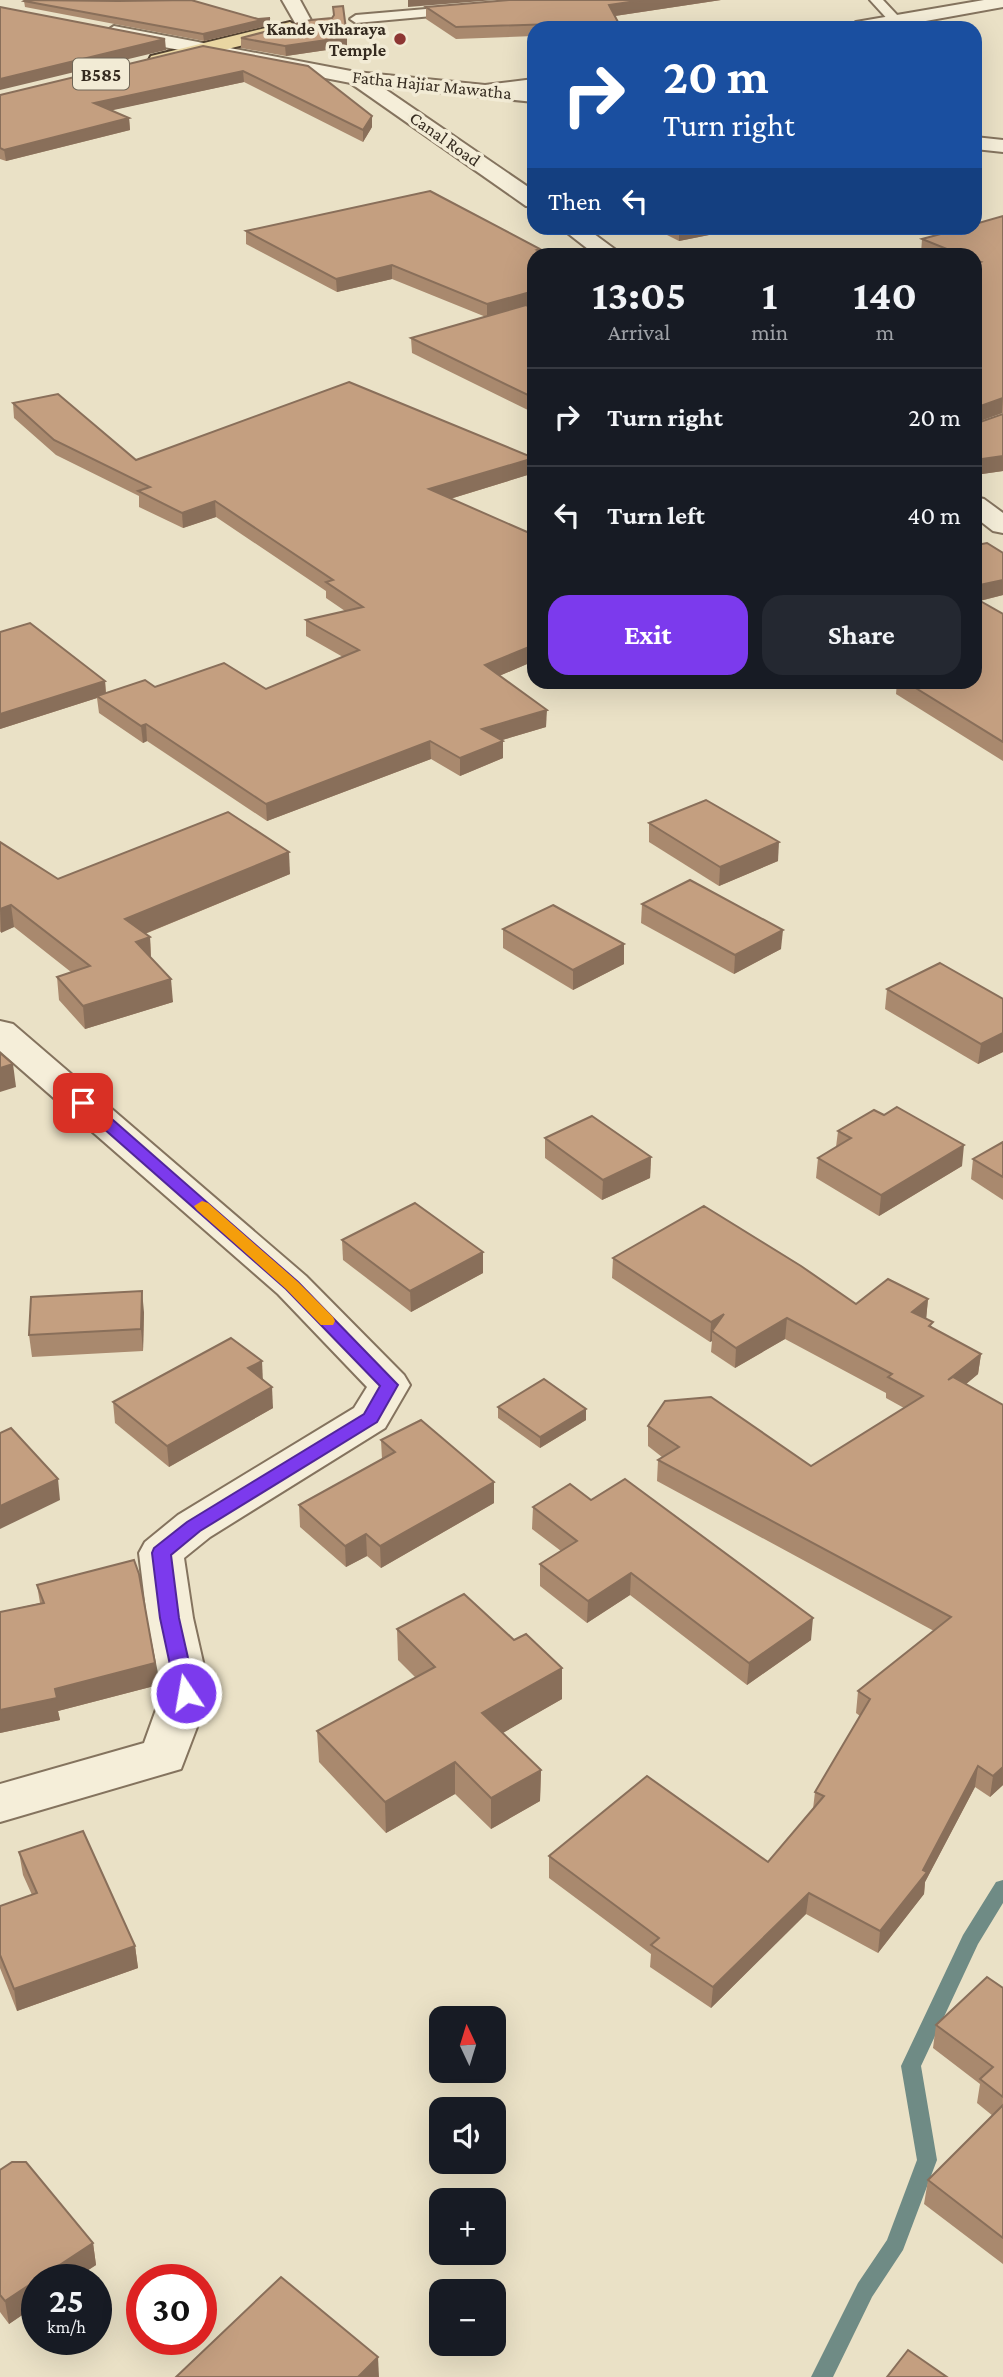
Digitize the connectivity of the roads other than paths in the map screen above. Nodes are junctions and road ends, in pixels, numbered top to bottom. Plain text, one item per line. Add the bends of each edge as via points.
1 (290, 0) edge
2 (876, 0) edge
3 (1003, 2) edge
4 (371, 4) dead end
5 (479, 9) edge
6 (388, 14) junction
7 (356, 19) dead end
8 (895, 20) junction
9 (890, 21) edge
10 (310, 24) joint
11 (91, 27) edge
12 (203, 49) junction
13 (135, 66) edge
14 (356, 78) junction
15 (527, 86) edge
16 (485, 91) junction
17 (527, 95) edge
18 (982, 144) edge
19 (1003, 146) edge
20 (527, 196) edge
21 (582, 235) edge
22 (601, 248) edge
23 (982, 510) edge
24 (1003, 525) edge
25 (0, 1032) edge
26 (0, 1802) edge

1 - 10 street
2 - 8 lane
3 - 8 street
4 - 6 lane
5 - 6 lane
6 - 7 lane
8 - 9 street
10 - 12 main road, B585
11 - 12 street, Fatha Hajiar Mawatha
12 - 13 main road, B585
12 - 14 street, Fatha Hajiar Mawatha
14 - 16 street, Fatha Hajiar Mawatha
14 - 20 street, Canal Road
15 - 16 street
16 - 17 street, Fatha Hajiar Mawatha
18 - 19 street
21 - 22 street
23 - 24 street
25 - 26 street via 292,1286 389,1385 370,1418 194,1526 161,1553 186,1693 164,1756

